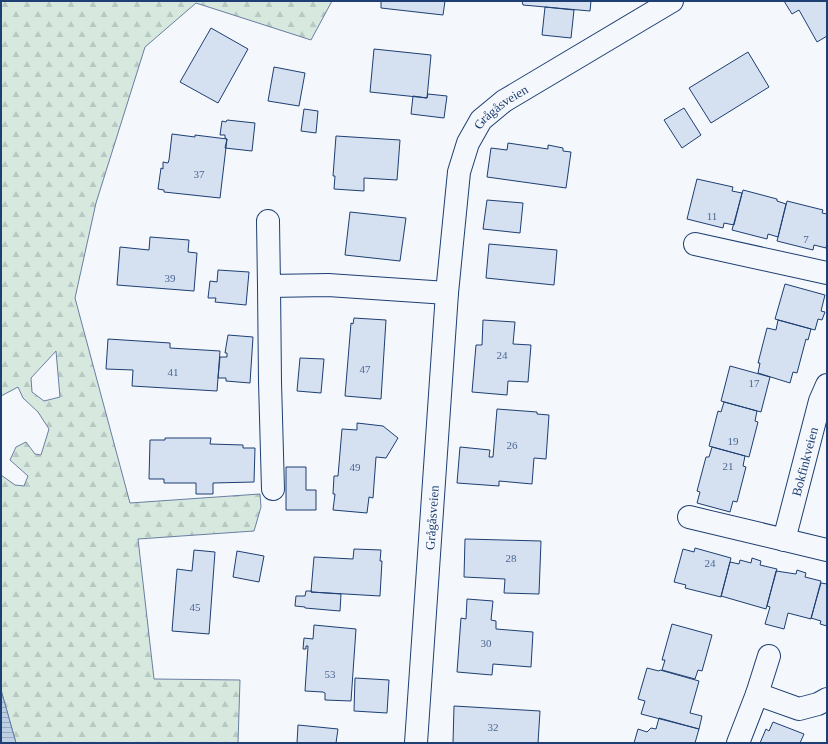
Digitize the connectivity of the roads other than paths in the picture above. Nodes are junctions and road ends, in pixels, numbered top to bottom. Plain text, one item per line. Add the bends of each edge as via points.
1 (672, 1) edge
2 (268, 221) dead end
3 (695, 244) dead end
4 (827, 273) edge
5 (269, 286) junction
6 (447, 292) junction
7 (827, 385) edge
8 (273, 488) dead end
9 (689, 517) dead end
10 (784, 540) junction
11 (827, 550) edge
12 (769, 656) dead end
13 (757, 694) junction
14 (827, 700) edge
15 (416, 743) edge
16 (738, 743) edge

1 - 6 street, Grågåsveien via 504,101 481,120 468,143 459,172
2 - 5 street
3 - 4 street
5 - 6 street via 328,285
5 - 8 street
6 - 15 street, Grågåsveien
7 - 10 street, Bokfinkveien via 820,400
9 - 10 street
10 - 11 street
12 - 13 street
13 - 14 street via 799,709
13 - 16 street

